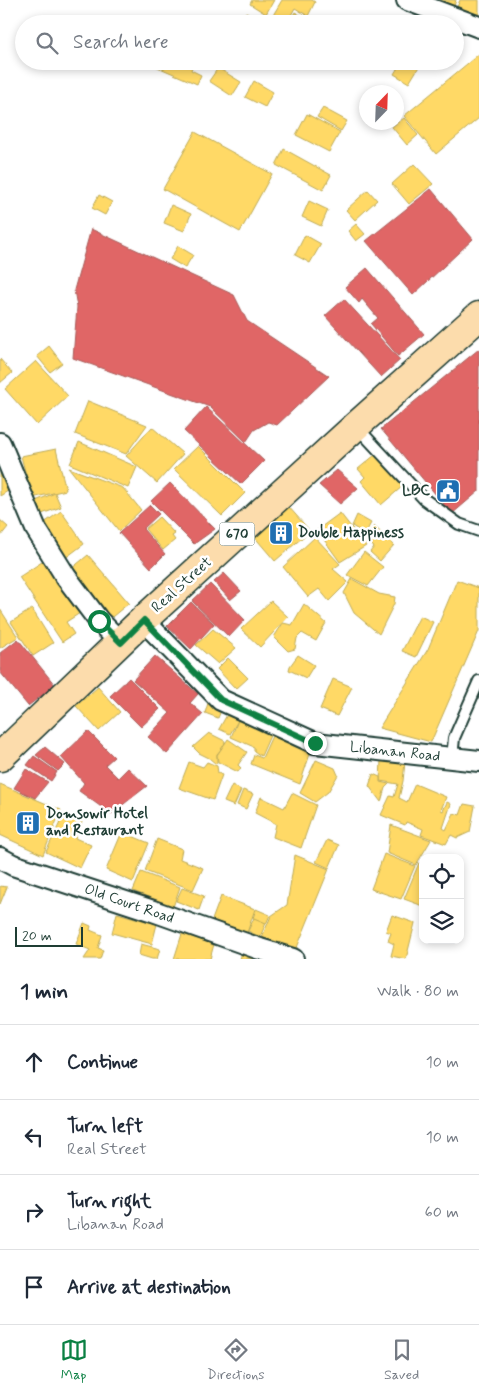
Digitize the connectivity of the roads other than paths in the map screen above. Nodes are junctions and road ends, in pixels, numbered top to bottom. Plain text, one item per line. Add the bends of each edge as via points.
1 (407, 0) edge
2 (447, 15) edge
3 (464, 21) edge
4 (479, 27) edge
5 (479, 316) edge
6 (356, 426) junction
7 (0, 443) edge
8 (479, 531) edge
9 (144, 620) junction
10 (121, 643) junction
11 (479, 681) edge
12 (0, 757) edge
13 (452, 758) junction
14 (479, 761) edge
15 (0, 858) edge
16 (293, 959) edge

1 - 2 street
3 - 4 street
5 - 6 main road, Real Street / 670
6 - 8 lane via 424,499 459,524
6 - 9 main road, Real Street / 670
7 - 10 street via 36,529 66,577 99,621
9 - 10 main road, Real Street / 670
9 - 13 street, Libanan Road via 221,700 315,743
10 - 12 main road, Real Street / 670
11 - 13 lane via 454,738
13 - 14 street, Libanan Road
15 - 16 street, Old Court Road

